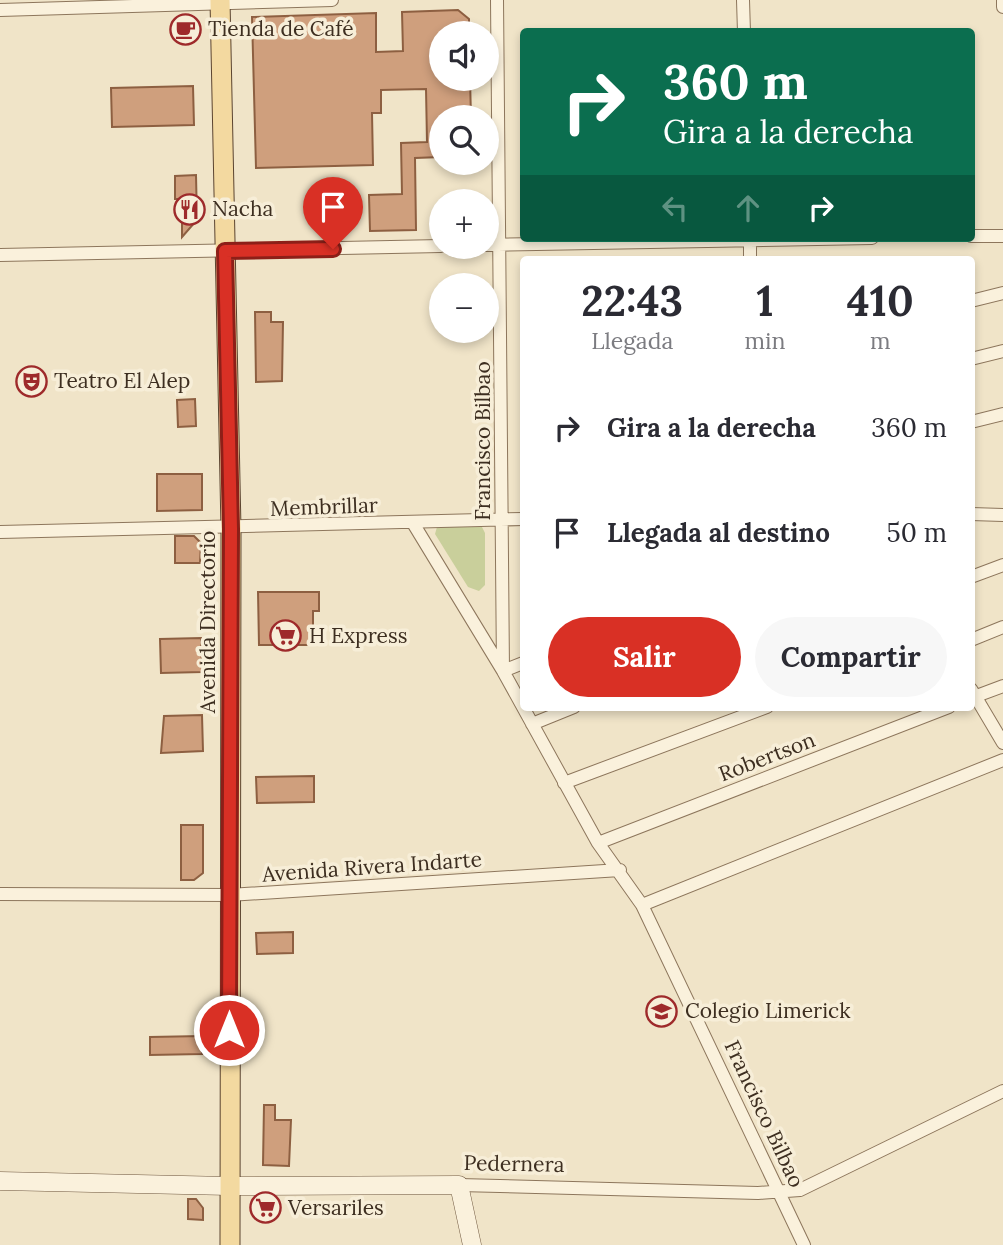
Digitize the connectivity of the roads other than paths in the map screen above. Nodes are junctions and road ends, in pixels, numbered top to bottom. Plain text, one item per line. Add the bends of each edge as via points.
1 (331, 0) edge
2 (497, 0) edge
3 (743, 0) edge
4 (1003, 0) edge
5 (220, 2) edge
6 (1003, 8) edge
7 (0, 10) edge
8 (744, 28) edge
9 (975, 236) edge
10 (1003, 236) edge
11 (626, 242) edge
12 (501, 245) junction
13 (429, 246) edge
14 (225, 251) junction
15 (0, 255) edge
16 (1003, 293) edge
17 (975, 300) edge
18 (1003, 351) edge
19 (975, 358) edge
20 (1003, 414) edge
21 (975, 421) edge
22 (975, 514) edge
23 (1003, 515) edge
24 (502, 519) junction
25 (520, 519) edge
26 (413, 523) junction
27 (231, 529) junction
28 (0, 532) edge
29 (1003, 565) edge
30 (975, 576) edge
31 (1003, 627) edge
32 (975, 638) edge
33 (520, 664) edge
34 (503, 671) junction
35 (1003, 686) edge
36 (975, 694) edge
37 (975, 698) edge
38 (520, 702) edge
39 (525, 711) edge
40 (564, 711) edge
41 (755, 711) edge
42 (939, 711) edge
43 (532, 724) junction
44 (1003, 743) edge
45 (1003, 760) edge
46 (564, 783) junction
47 (598, 843) junction
48 (620, 870) junction
49 (0, 894) edge
50 (229, 895) junction
51 (642, 905) junction
52 (1003, 1091) edge
53 (0, 1181) edge
54 (459, 1185) junction
55 (229, 1186) junction
56 (779, 1191) junction
57 (230, 1245) edge
58 (472, 1245) edge
59 (804, 1245) edge

1 - 5 street
2 - 12 street, Francisco Bilbao
3 - 8 street
4 - 6 street
5 - 7 street
5 - 14 main road, Avenida Directorio
9 - 10 street
11 - 12 street
12 - 24 street, Francisco Bilbao
13 - 14 street
14 - 15 street
14 - 27 main road, Avenida Directorio
16 - 17 street
18 - 19 street
20 - 21 street
22 - 23 street
24 - 25 street, Membrillar
24 - 26 street, Membrillar
24 - 34 street, Francisco Bilbao
26 - 27 street, Membrillar
26 - 34 street, Francisco Bilbao
27 - 28 street, Membrillar
27 - 50 main road, Avenida Directorio
29 - 30 street
31 - 32 street
33 - 34 street
34 - 38 street, Francisco Bilbao
35 - 36 street
37 - 44 street
39 - 43 street, Francisco Bilbao
40 - 43 street
41 - 46 street
42 - 47 street, Robertson
43 - 46 street, Francisco Bilbao
45 - 51 street
46 - 47 street, Francisco Bilbao
47 - 48 street, Francisco Bilbao
48 - 50 street, Avenida Rivera Indarte
48 - 51 street, Francisco Bilbao
49 - 50 street, Avenida Rivera Indarte
50 - 55 main road, Avenida Directorio
51 - 56 street, Francisco Bilbao
52 - 56 street, Pedernera via 800,1190
53 - 55 street, Pedernera
54 - 55 street, Pedernera
54 - 56 street, Pedernera
54 - 58 street
55 - 57 main road, Avenida Directorio
56 - 59 street, Francisco Bilbao

